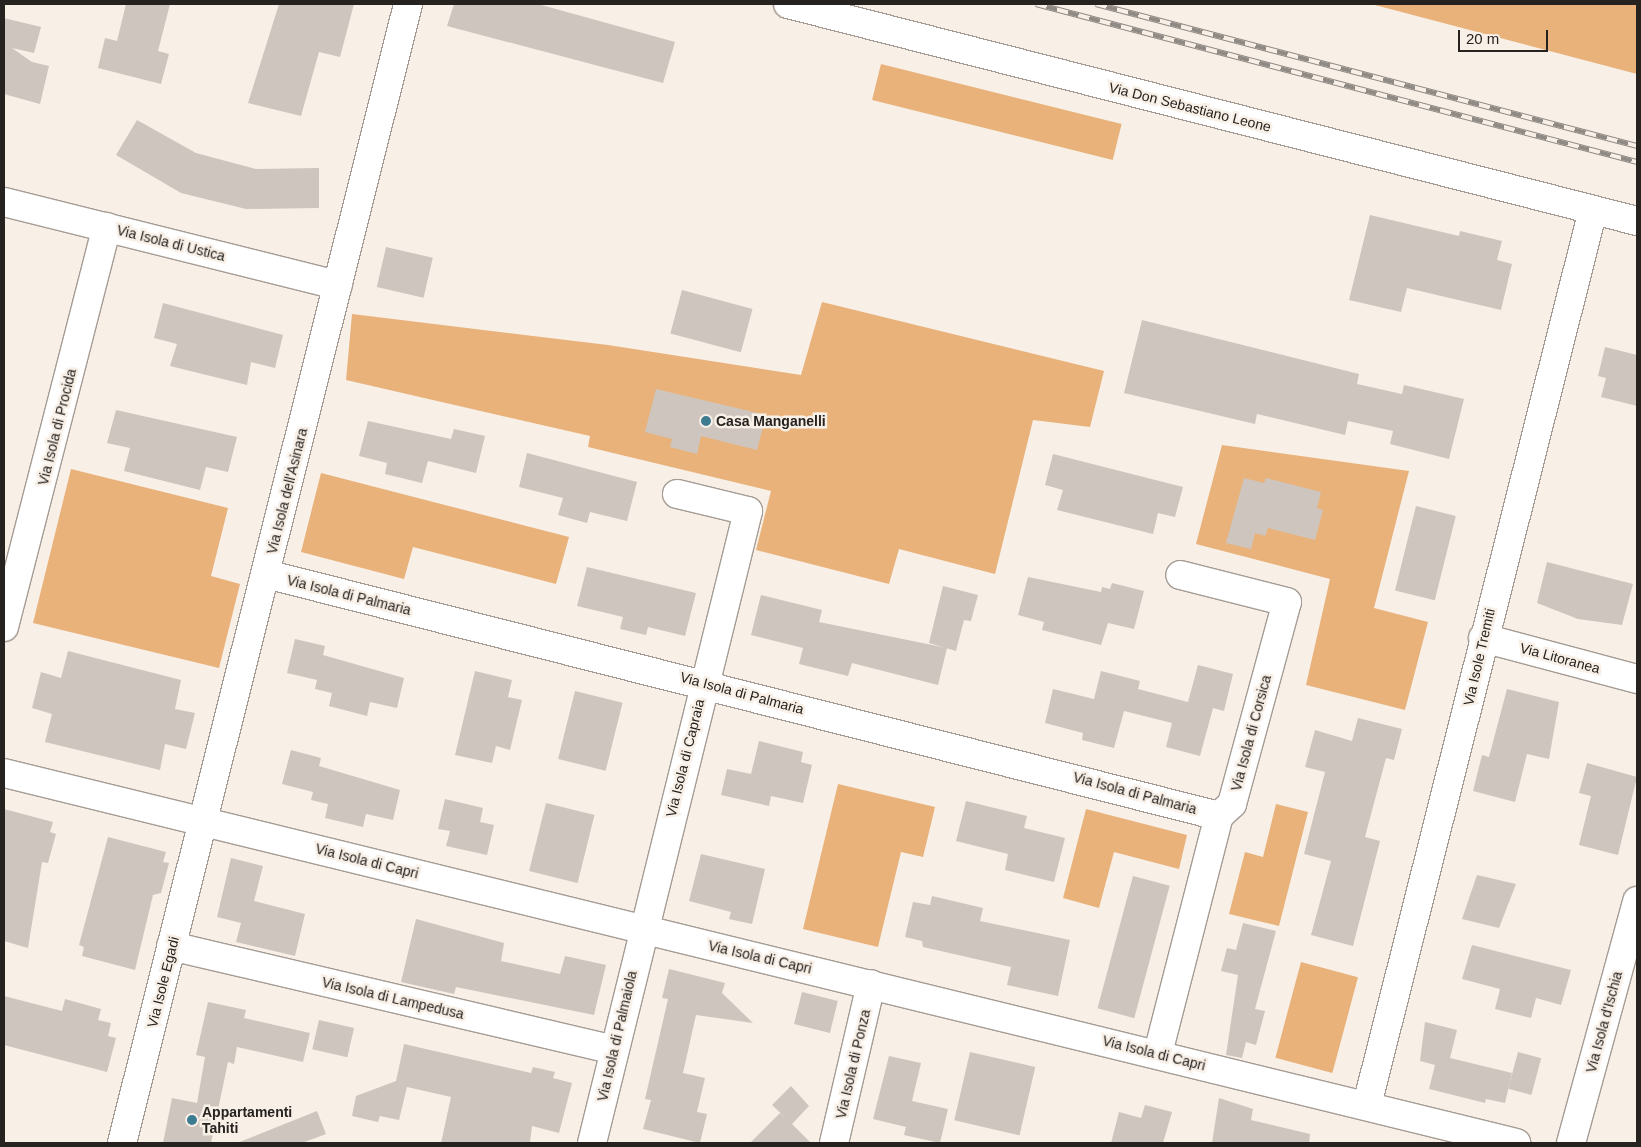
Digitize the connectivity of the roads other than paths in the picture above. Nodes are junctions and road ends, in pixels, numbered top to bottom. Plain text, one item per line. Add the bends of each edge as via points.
1 (408, 4) edge
2 (788, 4) edge
3 (4, 202) edge
4 (1593, 210) junction
5 (1637, 221) edge
6 (107, 227) junction
7 (338, 285) junction
8 (677, 494) dead end
9 (266, 574) junction
10 (1180, 575) dead end
11 (4, 626) edge
12 (1483, 638) junction
13 (1637, 679) edge
14 (703, 683) junction
15 (4, 773) edge
16 (1218, 816) junction
17 (205, 821) junction
18 (1637, 901) edge
19 (642, 929) junction
20 (172, 946) junction
21 (871, 984) junction
22 (614, 1050) junction
23 (1158, 1053) junction
24 (1367, 1105) junction
25 (122, 1143) edge
26 (592, 1143) edge
27 (834, 1143) edge
28 (1516, 1143) edge
29 (1571, 1143) edge

1 - 7 street, Via Isola dell'Asinara
2 - 4 street, Via Don Sebastiano Leone
3 - 6 street, Via Isola di Ustica
4 - 5 street, Via Don Sebastiano Leone
4 - 12 street, Via Isole Tremiti
6 - 7 street, Via Isola di Ustica
6 - 11 street, Via Isola di Procida
7 - 9 street, Via Isola dell'Asinara
8 - 14 street, Via Isola di Capraia via 748,511
9 - 14 street, Via Isola di Palmaria
9 - 17 street, Via Isola dell'Asinara
10 - 16 street, Via Isola di Corsica via 1287,602 1232,804
12 - 13 street, Via Litoranea
12 - 24 street, Via Isole Tremiti
14 - 16 street, Via Isola di Palmaria
14 - 19 street, Via Isola di Capraia
15 - 17 street, Via Isola di Capri
16 - 23 street, Via Isola di Corsica
17 - 19 street, Via Isola di Capri
17 - 20 street, Via Isole Egadi
18 - 29 street, Via Isola d'Ischia
19 - 21 street, Via Isola di Capri
19 - 22 street, Via Isola di Palmaiola
20 - 22 street, Via Isola di Lampedusa
20 - 25 street, Via Isole Egadi
21 - 23 street, Via Isola di Capri
21 - 27 street, Via Isola di Ponza
22 - 26 street, Via Isola di Palmaiola
23 - 24 street, Via Isola di Capri
24 - 28 street, Via Isola di Capri

